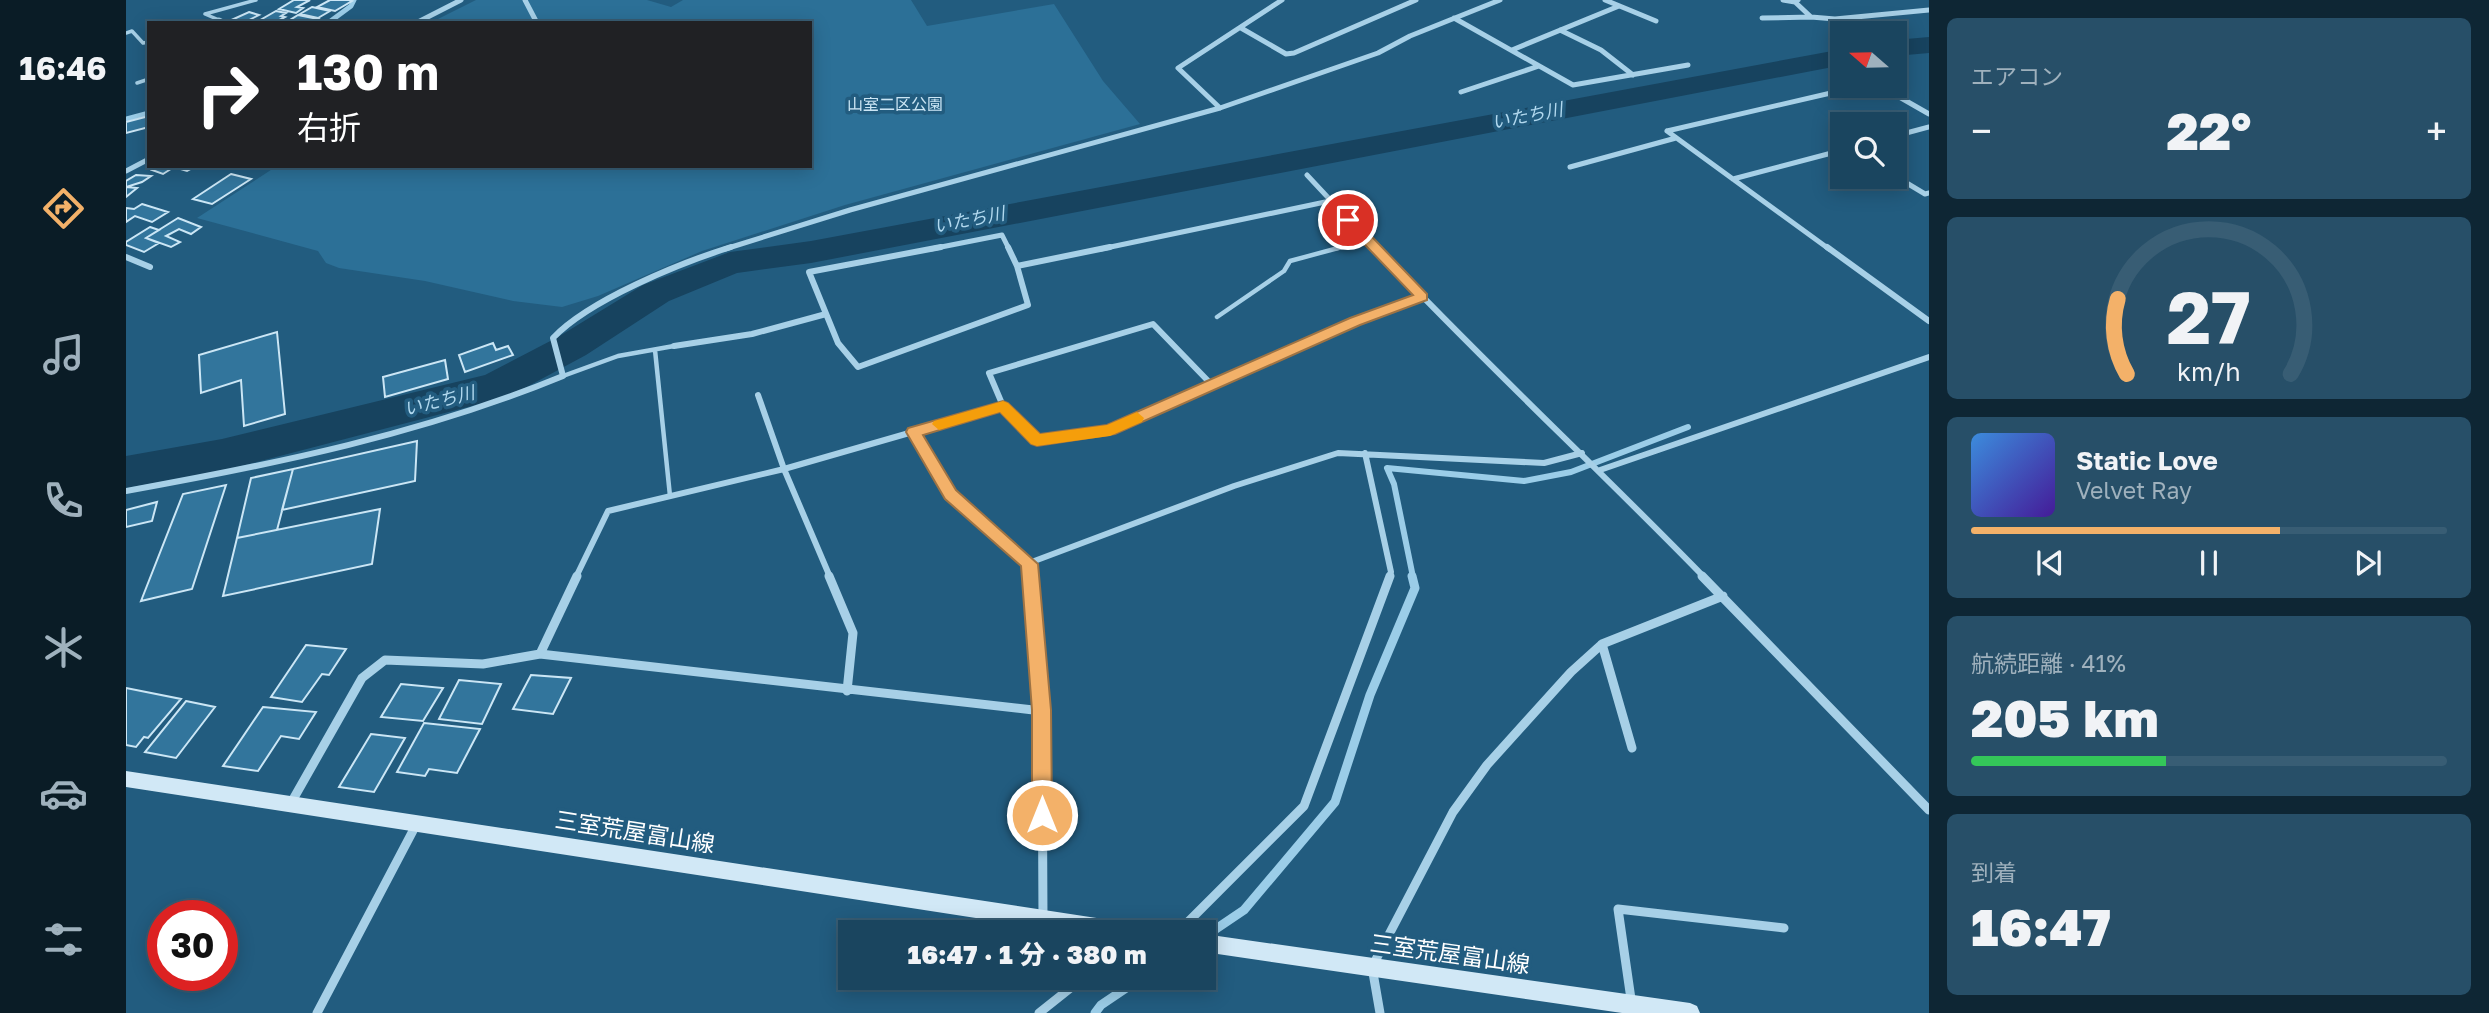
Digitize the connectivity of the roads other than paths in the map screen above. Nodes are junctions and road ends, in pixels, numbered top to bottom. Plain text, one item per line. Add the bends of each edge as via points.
1 (256, 0) edge
2 (461, 0) edge
3 (525, 0) edge
4 (1282, 0) edge
5 (1416, 0) edge
6 (1500, 0) edge
7 (1605, 0) edge
8 (1783, 0) edge
9 (1797, 1) edge
10 (1619, 6) junction
11 (1929, 10) edge
12 (1811, 17) junction
13 (1454, 18) junction
14 (1762, 18) dead end
15 (220, 21) edge
16 (420, 21) edge
17 (536, 21) edge
18 (1656, 21) dead end
19 (1241, 28) junction
20 (1560, 30) junction
21 (126, 33) edge
22 (147, 42) edge
23 (1512, 50) junction
24 (1688, 65) dead end
25 (1539, 66) junction
26 (1633, 75) junction
27 (147, 80) edge
28 (137, 83) dead end
29 (1461, 92) dead end
30 (1830, 93) edge
31 (1901, 98) edge
32 (1220, 108) junction
33 (1929, 114) edge
34 (1929, 127) edge
35 (1907, 133) edge
36 (1676, 138) junction
37 (1830, 153) edge
38 (147, 160) edge
39 (1570, 167) dead end
40 (126, 171) edge
41 (1307, 175) dead end
42 (1733, 179) junction
43 (1907, 183) edge
44 (1929, 193) edge
45 (1329, 201) junction
46 (1367, 240) junction
47 (126, 257) edge
48 (1017, 266) junction
49 (150, 267) dead end
50 (1422, 297) junction
51 (826, 314) junction
52 (1217, 317) dead end
53 (1929, 321) edge
54 (674, 346) joint
55 (655, 349) junction
56 (1929, 357) edge
57 (563, 376) junction
58 (1212, 385) junction
59 (758, 395) dead end
60 (1003, 406) junction
61 (913, 432) junction
62 (1365, 453) junction
63 (1582, 453) junction
64 (785, 469) junction
65 (1600, 470) junction
66 (126, 491) edge
67 (670, 496) junction
68 (1029, 564) junction
69 (1723, 596) junction
70 (1602, 644) junction
71 (540, 654) junction
72 (847, 691) junction
73 (1042, 710) junction
74 (1632, 748) dead end
75 (126, 779) edge
76 (291, 803) junction
77 (1929, 810) edge
78 (417, 822) junction
79 (1043, 919) junction
80 (1050, 920) edge
81 (1190, 920) edge
82 (1784, 929) dead end
83 (1216, 945) edge
84 (1372, 967) junction
85 (1068, 990) edge
86 (1632, 1009) edge
87 (317, 1013) edge
88 (1039, 1013) edge
89 (1380, 1013) edge
90 (1690, 1013) edge

1 - 15 lane via 205,14
2 - 16 street
3 - 17 street
4 - 19 street
5 - 19 street via 1294,53 1286,54
6 - 13 street
7 - 10 street
8 - 9 street
9 - 12 street
10 - 18 street
10 - 20 street
11 - 12 street
12 - 14 street
13 - 23 street
13 - 32 street via 1342,67
19 - 32 street via 1178,68
20 - 23 street
20 - 26 street via 1601,50
21 - 22 lane via 132,31
23 - 25 street
24 - 26 street
25 - 26 street via 1573,85
25 - 29 street
27 - 28 lane
30 - 36 street via 1667,131
31 - 33 street
32 - 57 street via 710,253 608,298 567,323 553,338
34 - 35 street
36 - 39 street
36 - 42 street
37 - 42 street
38 - 40 street
41 - 45 street
42 - 53 street
43 - 44 street
45 - 46 street
45 - 48 street
46 - 50 street
46 - 52 lane via 1290,261 1284,271
47 - 49 street
48 - 51 street via 1002,235 809,272
48 - 51 street via 1028,305 858,367 838,343
50 - 58 street via 1355,321
50 - 63 street
51 - 54 street via 752,334
54 - 55 lane
55 - 57 lane via 618,356
55 - 67 lane
56 - 65 street
57 - 66 street via 510,400 377,440
58 - 60 street via 1110,430 1037,440
58 - 60 street via 1153,324 989,373
59 - 64 street
60 - 61 street
61 - 64 street
61 - 68 street via 950,495
62 - 63 street via 1544,463
62 - 68 street via 1338,453 1234,486
62 - 81 street via 1391,572 1304,806
63 - 65 street
64 - 67 street
64 - 72 street via 853,633
65 - 69 street
67 - 71 street via 608,511
68 - 73 street
69 - 70 street
69 - 77 street
70 - 74 street
70 - 84 street via 1487,765 1452,811
71 - 72 street
71 - 76 street via 483,664 385,660 362,678
72 - 73 street
73 - 79 street
75 - 76 main road, 三室荒屋富山線
76 - 78 main road, 三室荒屋富山線
78 - 79 main road, 三室荒屋富山線
78 - 87 street
79 - 80 main road, 三室荒屋富山線
82 - 86 street via 1618,909
83 - 84 main road, 三室荒屋富山線
84 - 86 main road, 三室荒屋富山線
84 - 89 street
85 - 88 street
86 - 90 main road, 三室荒屋富山線

